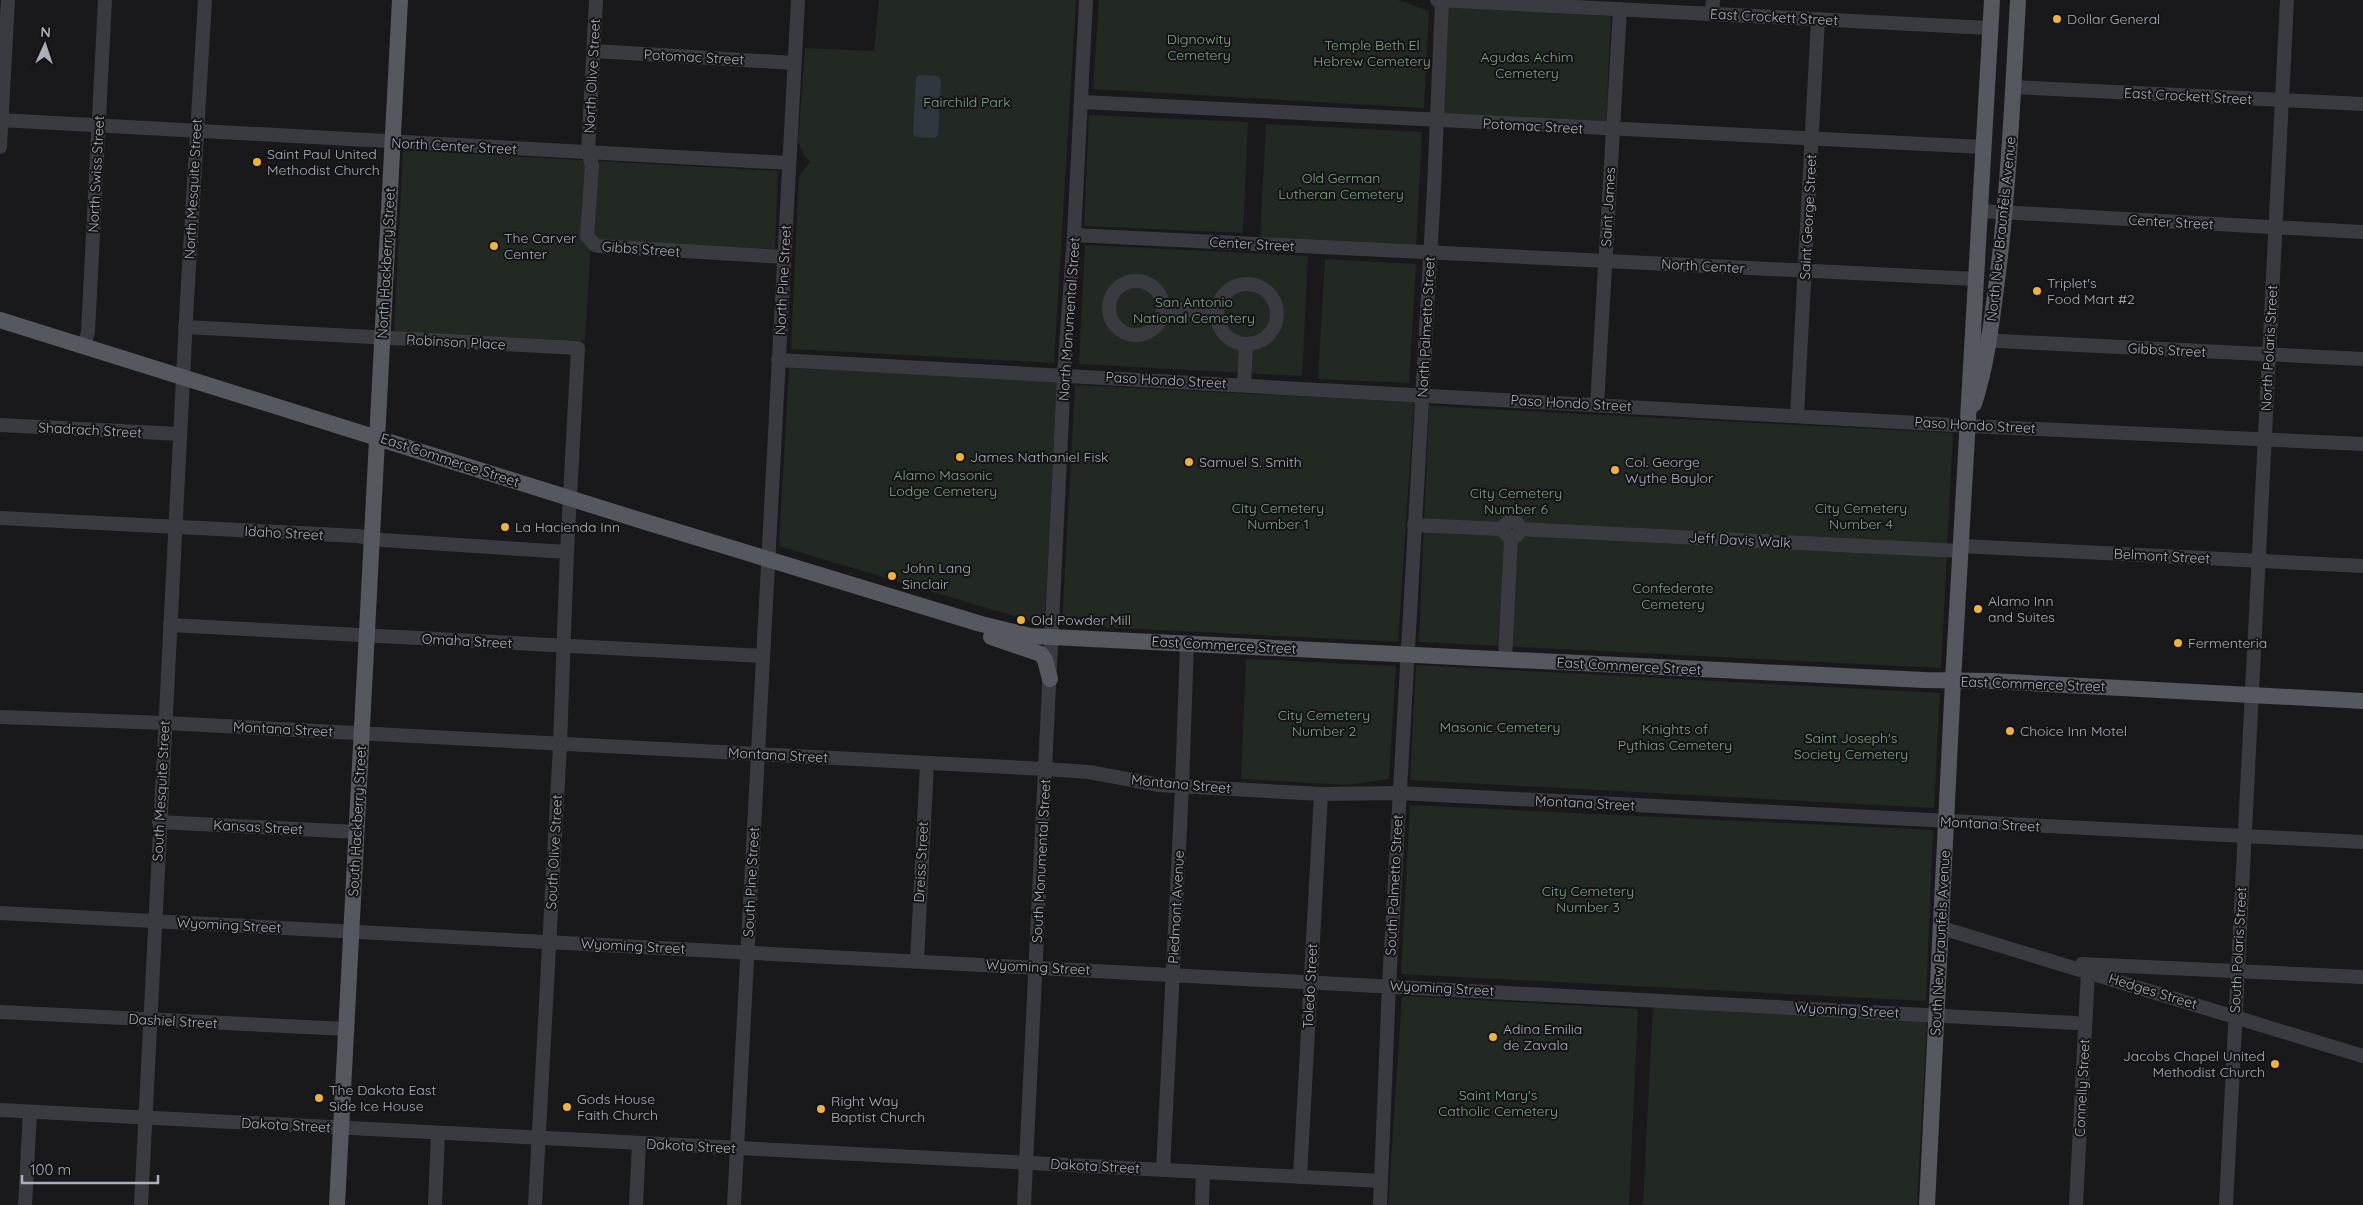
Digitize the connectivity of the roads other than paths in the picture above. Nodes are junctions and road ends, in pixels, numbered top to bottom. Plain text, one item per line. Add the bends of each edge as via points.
1 (8, 0) edge
2 (105, 0) edge
3 (205, 0) edge
4 (400, 0) edge
5 (596, 0) edge
6 (798, 0) edge
7 (1086, 0) edge
8 (1437, 0) edge
9 (1442, 0) edge
10 (1992, 0) edge
11 (2010, 0) edge
12 (2018, 0) edge
13 (2287, 0) edge
14 (1712, 7) edge
15 (1620, 9) junction
16 (1818, 19) junction
17 (1990, 30) junction
18 (594, 51) junction
19 (794, 63) junction
20 (2014, 82) junction
21 (2282, 100) junction
22 (1082, 102) junction
23 (2363, 104) edge
24 (1, 120) edge
25 (1436, 121) junction
26 (98, 126) junction
27 (1612, 129) junction
28 (196, 131) junction
29 (1812, 139) junction
30 (392, 143) junction
31 (0, 147) edge
32 (1984, 147) junction
33 (588, 153) junction
34 (789, 163) junction
35 (1980, 211) junction
36 (2005, 213) junction
37 (2276, 228) junction
38 (2363, 232) edge
39 (1074, 235) junction
40 (1430, 253) junction
41 (784, 257) junction
42 (1605, 261) junction
43 (1805, 270) junction
44 (1976, 279) junction
45 (1163, 309) dead end
46 (1217, 312) junction
47 (0, 320) edge
48 (185, 327) junction
49 (382, 338) junction
50 (1971, 340) junction
51 (1990, 341) junction
52 (1246, 344) junction
53 (84, 347) junction
54 (2268, 355) junction
55 (2363, 359) edge
56 (778, 360) junction
57 (1064, 374) junction
58 (183, 378) junction
59 (1244, 385) junction
60 (1422, 395) junction
61 (1597, 405) junction
62 (1797, 415) junction
63 (0, 425) edge
64 (1968, 425) junction
65 (180, 434) junction
66 (377, 437) junction
67 (2265, 440) junction
68 (2363, 444) edge
69 (570, 498) junction
70 (0, 518) edge
71 (1414, 525) junction
72 (175, 528) junction
73 (1511, 532) junction
74 (372, 538) junction
75 (1961, 548) junction
76 (567, 552) junction
77 (768, 559) junction
78 (2259, 561) junction
79 (2363, 566) edge
80 (899, 599) junction
81 (170, 625) junction
82 (367, 636) junction
83 (1052, 637) junction
84 (1187, 643) junction
85 (563, 645) junction
86 (1406, 654) junction
87 (763, 656) junction
88 (1505, 660) junction
89 (1050, 679) junction
90 (1953, 681) junction
91 (2251, 695) junction
92 (2363, 701) edge
93 (0, 717) edge
94 (165, 723) junction
95 (362, 734) junction
96 (560, 745) junction
97 (759, 754) junction
98 (927, 764) junction
99 (1045, 769) junction
100 (1182, 786) junction
101 (1399, 793) junction
102 (1321, 794) junction
103 (160, 822) junction
104 (1946, 822) junction
105 (357, 832) junction
106 (2244, 836) junction
107 (2363, 842) edge
108 (0, 913) edge
109 (155, 920) junction
110 (1942, 928) junction
111 (351, 931) junction
112 (549, 942) junction
113 (747, 952) junction
114 (917, 961) junction
115 (2056, 962) junction
116 (1037, 967) junction
117 (2088, 971) junction
118 (2238, 971) junction
119 (1173, 974) junction
120 (2363, 977) edge
121 (1310, 981) junction
122 (1389, 985) junction
123 (0, 1012) edge
124 (1937, 1015) junction
125 (2236, 1016) junction
126 (150, 1020) junction
127 (2075, 1022) dead end
128 (346, 1029) junction
129 (2363, 1056) edge
130 (0, 1110) edge
131 (30, 1112) junction
132 (144, 1118) junction
133 (341, 1128) junction
134 (438, 1133) junction
135 (539, 1138) junction
136 (639, 1143) junction
137 (737, 1148) junction
138 (1026, 1163) junction
139 (1163, 1170) junction
140 (1203, 1172) junction
141 (1300, 1177) junction
142 (1381, 1181) junction
143 (25, 1205) edge
144 (140, 1205) edge
145 (337, 1205) edge
146 (435, 1205) edge
147 (535, 1205) edge
148 (636, 1205) edge
149 (734, 1205) edge
150 (1024, 1205) edge
151 (1202, 1205) edge
152 (1380, 1205) edge
153 (1927, 1205) edge
154 (2076, 1205) edge
155 (2226, 1205) edge

1 - 24 street
2 - 26 street, North Swiss Street
3 - 28 street, North Mesquite Street
4 - 30 main road, North Hackberry Street
5 - 18 street, North Olive Street
6 - 19 street, North Pine Street
7 - 22 street, North Monumental Street
8 - 9 street, East Crockett Street
9 - 15 street, East Crockett Street
9 - 25 street, North Palmetto Street
10 - 17 main road, North New Braunfels Avenue
11 - 20 main road via 2008,61
12 - 20 main road, North New Braunfels Avenue
13 - 21 street, North Polaris Street
14 - 15 street, East Crockett Street
14 - 16 street, East Crockett Street
15 - 27 street, Saint James
16 - 17 street, East Crockett Street
16 - 29 street, Saint George Street
17 - 20 main road via 1994,42 1993,76 1996,83 2003,87
17 - 32 main road, North New Braunfels Avenue
18 - 19 street, Potomac Street
18 - 33 street, North Olive Street
19 - 34 street, North Pine Street
20 - 21 street, East Crockett Street
20 - 36 main road, North New Braunfels Avenue
21 - 23 street, East Crockett Street
21 - 37 street, North Polaris Street
22 - 25 street, Potomac Street
22 - 39 street, North Monumental Street
24 - 26 street, North Center Street
24 - 31 street
25 - 27 street, Potomac Street
25 - 40 street, North Palmetto Street
26 - 28 street, North Center Street
26 - 53 street, North Swiss Street via 88,326
27 - 29 street, Potomac Street
27 - 42 street, Saint James
28 - 30 street, North Center Street
28 - 48 street, North Mesquite Street
29 - 32 street, Potomac Street
29 - 43 street, Saint George Street
30 - 33 street, North Center Street
30 - 49 main road, North Hackberry Street
32 - 35 main road, North New Braunfels Avenue
33 - 34 street, North Center Street
33 - 41 street, Gibbs Street via 592,166 587,236 595,246
34 - 41 street, North Pine Street
35 - 36 street, Center Street
35 - 44 main road, North New Braunfels Avenue
36 - 37 street, Center Street
36 - 51 main road, North New Braunfels Avenue
37 - 38 street, Center Street
37 - 54 street, North Polaris Street
39 - 40 street, Center Street
39 - 57 street, North Monumental Street
40 - 42 street, North Center
40 - 60 street, North Palmetto Street
41 - 56 street, North Pine Street
42 - 43 street, North Center
42 - 61 street, Saint James
43 - 44 street, North Center
43 - 62 street, Saint George Street
44 - 50 main road, North New Braunfels Avenue
45 - 46 street
46 - 52 street via 1225,334
46 - 52 street via 1224,295 1239,285 1256,286 1269,294 1276,308 1276,323 1267,336
47 - 53 main road, East Commerce Street
48 - 49 street, Robinson Place
48 - 58 street, North Mesquite Street
49 - 66 main road, North Hackberry Street
49 - 69 street, Robinson Place via 578,348
50 - 51 street, Gibbs Street
50 - 64 main road, North New Braunfels Avenue
51 - 54 street, Gibbs Street
51 - 64 main road, North New Braunfels Avenue
52 - 59 street
53 - 58 main road, East Commerce Street
54 - 55 street, Gibbs Street
54 - 67 street, North Polaris Street
56 - 57 street, Paso Hondo Street
56 - 77 street, North Pine Street
57 - 59 street, Paso Hondo Street
57 - 83 street, North Monumental Street
58 - 65 street, South Mesquite Street
58 - 66 main road, East Commerce Street
59 - 60 street, Paso Hondo Street
60 - 61 street, Paso Hondo Street
60 - 71 street, North Palmetto Street
61 - 62 street, Paso Hondo Street
62 - 64 street, Paso Hondo Street
63 - 65 street, Shadrach Street
64 - 67 street, Paso Hondo Street
64 - 75 main road, North New Braunfels Avenue
65 - 72 street, South Mesquite Street
66 - 69 main road, East Commerce Street
66 - 74 main road, South Hackberry Street
67 - 68 street, Paso Hondo Street
67 - 78 street, North Polaris Street
69 - 76 street, South Olive Street
69 - 77 main road, East Commerce Street
70 - 72 street, Idaho Street
71 - 73 street, Jeff Davis Walk
71 - 86 street, North Palmetto Street
72 - 74 street, Idaho Street
72 - 81 street, South Mesquite Street
73 - 75 street, Jeff Davis Walk
73 - 88 street
74 - 76 street, Idaho Street
74 - 82 main road, South Hackberry Street
75 - 78 street, Belmont Street
75 - 90 main road, North New Braunfels Avenue
76 - 85 street, South Olive Street
77 - 80 main road, East Commerce Street
77 - 87 street, South Pine Street
78 - 79 street, Belmont Street
78 - 91 street, North Polaris Street
80 - 83 main road, East Commerce Street via 1007,631
80 - 89 main road, East Commerce Street via 932,617 1042,654
81 - 82 street, Omaha Street
81 - 94 street, South Mesquite Street
82 - 85 street, Omaha Street
82 - 95 main road, South Hackberry Street
83 - 84 main road, East Commerce Street
83 - 89 street, South Monumental Street
84 - 86 main road, East Commerce Street
84 - 100 street, Piedmont Avenue
85 - 87 street, Omaha Street
85 - 96 street, South Olive Street
86 - 88 main road, East Commerce Street
86 - 101 street, South Palmetto Street
87 - 97 street, South Pine Street
88 - 90 main road, East Commerce Street
89 - 99 street, South Monumental Street
90 - 91 main road, East Commerce Street
90 - 104 main road, South New Braunfels Avenue
91 - 92 main road, East Commerce Street
91 - 106 street, South Polaris Street
93 - 94 street, Montana Street
94 - 95 street, Montana Street
94 - 103 street, South Mesquite Street
95 - 96 street, Montana Street
95 - 105 main road, South Hackberry Street
96 - 97 street, Montana Street
96 - 112 street, South Olive Street
97 - 98 street, Montana Street
97 - 113 street, South Pine Street
98 - 99 street, Montana Street
98 - 114 street, Dreiss Street
99 - 100 street, Montana Street
99 - 116 street, South Monumental Street
100 - 102 street, Montana Street
100 - 119 street, Piedmont Avenue
101 - 102 street, Montana Street
101 - 104 street, Montana Street
101 - 122 street, South Palmetto Street
102 - 121 street, Toledo Street
103 - 105 street, Kansas Street
103 - 109 street, South Mesquite Street
104 - 106 street, Montana Street
104 - 110 main road, South New Braunfels Avenue
105 - 111 main road, South Hackberry Street
106 - 107 street, Montana Street
106 - 118 street, South Polaris Street
108 - 109 street, Wyoming Street
109 - 111 street, Wyoming Street
109 - 126 street, South Mesquite Street
110 - 115 street, Hedges Street
110 - 124 main road, South New Braunfels Avenue
111 - 112 street, Wyoming Street
111 - 128 main road, South Hackberry Street
112 - 113 street, Wyoming Street
112 - 135 street, South Olive Street
113 - 114 street, Wyoming Street
113 - 137 street, South Pine Street
114 - 116 street, Wyoming Street
115 - 117 street, Hedges Street
115 - 118 street
116 - 119 street, Wyoming Street
116 - 138 street, South Monumental Street
117 - 125 street, Hedges Street
117 - 154 street, Connelly Street
118 - 120 street
118 - 125 street, South Polaris Street
119 - 121 street, Wyoming Street
119 - 139 street, Piedmont Avenue
121 - 122 street, Wyoming Street
121 - 141 street, Toledo Street
122 - 124 street, Wyoming Street
122 - 142 street, South Palmetto Street
123 - 126 street, Dashiel Street
124 - 127 street, Wyoming Street
124 - 153 main road, South New Braunfels Avenue
125 - 129 street, Hedges Street
125 - 155 street, South Polaris Street
126 - 128 street, Dashiel Street
126 - 132 street, South Mesquite Street
128 - 133 main road, South Hackberry Street
130 - 131 street, Dakota Street
131 - 132 street, Dakota Street
131 - 143 street
132 - 133 street, Dakota Street
132 - 144 street, South Mesquite Street
133 - 134 street, Dakota Street
133 - 145 main road, South Hackberry Street
134 - 135 street, Dakota Street
134 - 146 street
135 - 136 street, Dakota Street
135 - 147 street, South Olive Street
136 - 137 street, Dakota Street
136 - 148 street
137 - 138 street, Dakota Street
137 - 149 street, South Pine Street
138 - 139 street, Dakota Street
138 - 150 street, South Monumental Street
139 - 140 street, Dakota Street
140 - 141 street, Dakota Street
140 - 151 street
141 - 142 street, Dakota Street
142 - 152 street, South Palmetto Street

